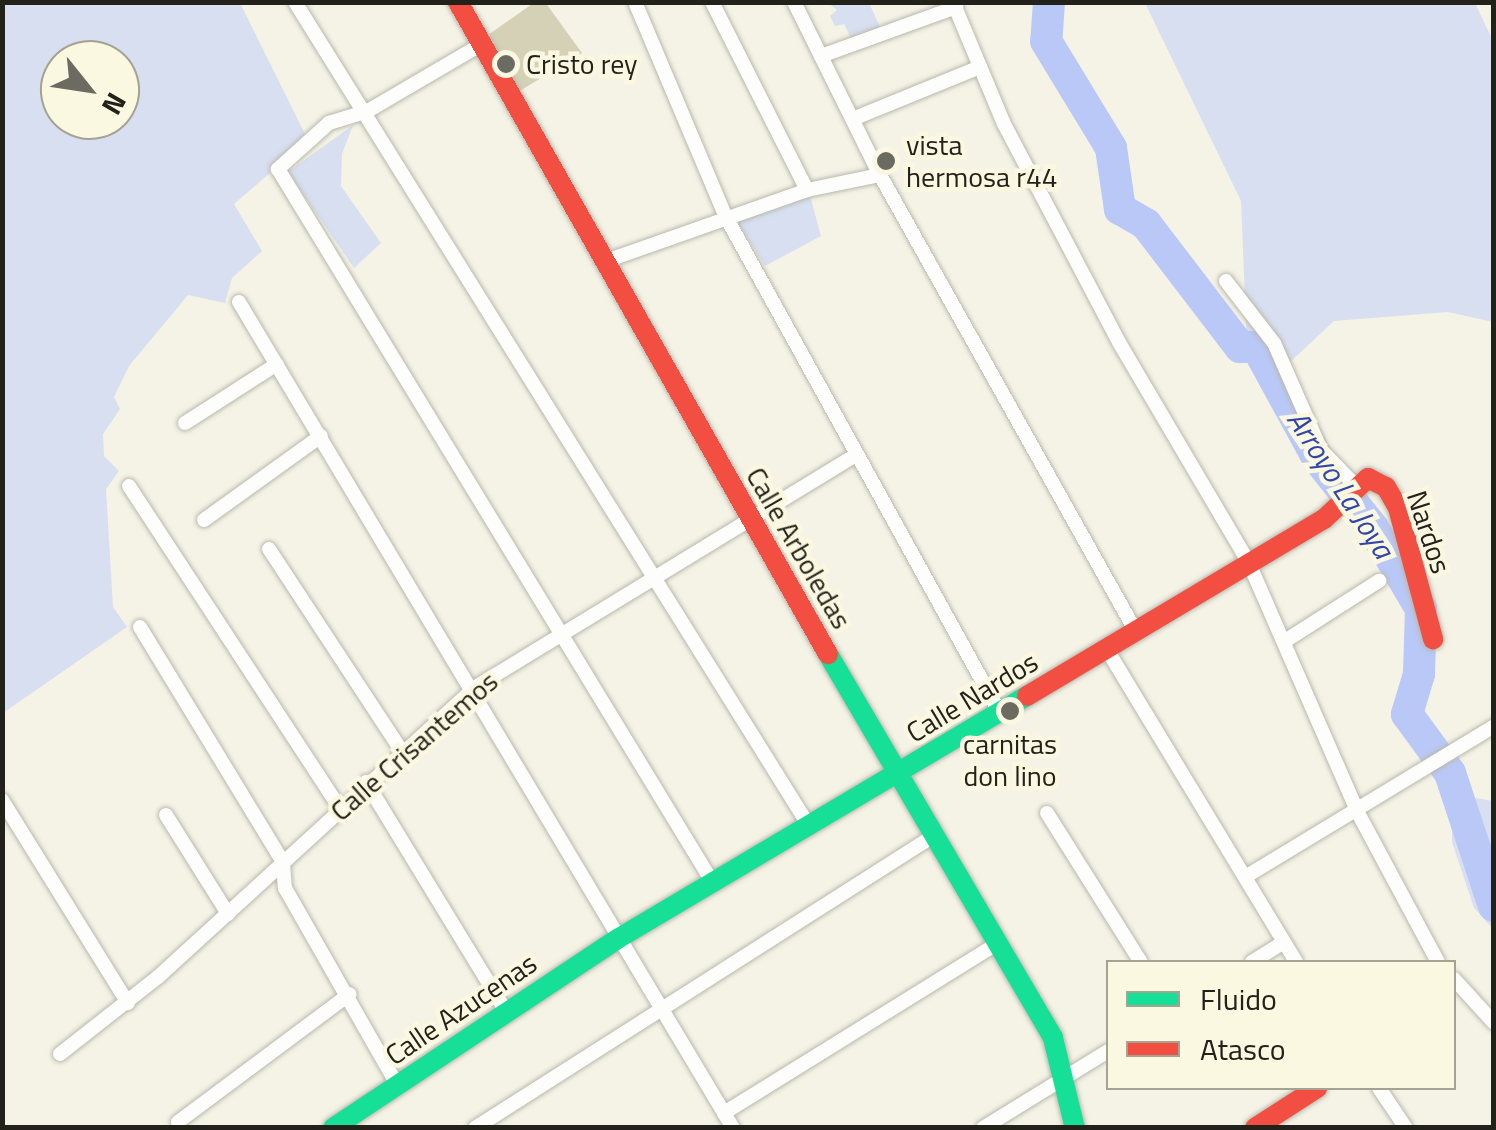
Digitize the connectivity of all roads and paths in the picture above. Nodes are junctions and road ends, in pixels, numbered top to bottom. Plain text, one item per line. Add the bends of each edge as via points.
1 (295, 2) edge
2 (458, 2) edge
3 (634, 2) edge
4 (712, 2) edge
5 (794, 3) edge
6 (954, 5) edge
7 (482, 44) junction
8 (821, 56) junction
9 (980, 67) junction
10 (368, 111) junction
11 (855, 118) junction
12 (880, 175) junction
13 (806, 190) junction
14 (726, 218) junction
15 (602, 262) junction
16 (1226, 281) dead end
17 (239, 302) dead end
18 (277, 364) junction
19 (186, 423) dead end
20 (321, 436) junction
21 (855, 455) junction
22 (129, 486) dead end
23 (1352, 490) junction
24 (750, 519) junction
25 (204, 520) dead end
26 (269, 549) dead end
27 (1248, 562) junction
28 (655, 575) junction
29 (1379, 582) dead end
30 (140, 627) dead end
31 (1135, 630) junction
32 (563, 632) junction
33 (1433, 639) dead end
34 (1285, 641) junction
35 (1106, 648) junction
36 (474, 688) junction
37 (1000, 712) junction
38 (1494, 726) edge
39 (401, 750) junction
40 (899, 774) junction
41 (366, 782) junction
42 (2, 800) edge
43 (340, 808) junction
44 (1357, 811) junction
45 (1047, 812) dead end
46 (166, 815) dead end
47 (809, 826) junction
48 (935, 835) junction
49 (283, 862) junction
50 (1245, 877) junction
51 (713, 882) junction
52 (228, 914) junction
53 (620, 938) junction
54 (1284, 943) junction
55 (994, 944) junction
56 (1139, 960) edge
57 (1255, 960) edge
58 (1295, 960) edge
59 (1437, 960) edge
60 (1456, 981) edge
61 (350, 994) junction
62 (128, 1003) junction
63 (662, 1009) junction
64 (506, 1011) junction
65 (1494, 1023) edge
66 (1106, 1052) edge
67 (60, 1054) dead end
68 (1063, 1078) junction
69 (397, 1084) junction
70 (1314, 1090) edge
71 (1379, 1090) edge
72 (724, 1113) junction
73 (178, 1122) dead end
74 (333, 1128) edge
75 (475, 1128) edge
76 (733, 1128) edge
77 (983, 1128) edge
78 (1075, 1128) edge
79 (1255, 1128) edge
80 (1406, 1128) edge

1 - 10 street
2 - 7 street, Calle Arboledas
3 - 14 street
4 - 13 street
5 - 8 street
6 - 8 street
6 - 9 street
7 - 10 street
7 - 15 street, Calle Arboledas
8 - 11 street
9 - 11 street
9 - 27 street via 1120,344
10 - 28 street
10 - 32 street via 329,123 278,170
11 - 12 street
12 - 13 street
12 - 31 street
13 - 14 street
14 - 15 street
14 - 21 street
15 - 24 street, Calle Arboledas
16 - 23 street via 1274,343 1322,450
17 - 18 street
18 - 19 street
18 - 20 street
20 - 25 street
20 - 36 street
21 - 24 street, Calle Crisantemos
21 - 37 street
22 - 43 street
23 - 27 street, Calle Nardos via 1324,519
23 - 33 street, Nardos via 1368,478 1386,486 1398,508
24 - 28 street, Calle Crisantemos
24 - 40 street, Calle Arboledas
26 - 39 street
27 - 31 street, Calle Nardos
27 - 34 street
28 - 32 street, Calle Crisantemos
28 - 47 street
29 - 34 street
30 - 49 street
31 - 35 street, Calle Nardos
32 - 36 street, Calle Crisantemos
32 - 51 street
34 - 44 street
35 - 37 street, Calle Nardos
35 - 50 street
36 - 39 street, Calle Crisantemos
36 - 53 street
37 - 40 street, Calle Nardos
38 - 44 street
39 - 41 street, Calle Crisantemos
40 - 47 street, Calle Nardos
40 - 48 street, Calle Arboledas
41 - 43 street, Calle Crisantemos
41 - 64 street
42 - 62 street
43 - 49 street, Calle Crisantemos
44 - 50 street
44 - 59 street
45 - 56 street
46 - 52 street
47 - 51 street, Calle Nardos
48 - 55 street, Calle Arboledas
48 - 63 street
49 - 52 street, Calle Crisantemos
49 - 61 street via 284,888
50 - 54 street
51 - 53 street, Calle Nardos
52 - 62 street, Calle Crisantemos
53 - 63 street
53 - 64 street, Calle Azucenas
54 - 57 street
54 - 58 street
55 - 68 street, Calle Arboledas via 1053,1038
55 - 72 street
60 - 65 street
61 - 69 street
61 - 73 street
62 - 67 street, Calle Crisantemos
63 - 72 street
63 - 75 street
64 - 69 street, Calle Azucenas
66 - 68 street
68 - 77 street
68 - 78 street, Calle Arboledas
69 - 74 street, Calle Azucenas
70 - 79 street
71 - 80 street
72 - 76 street

